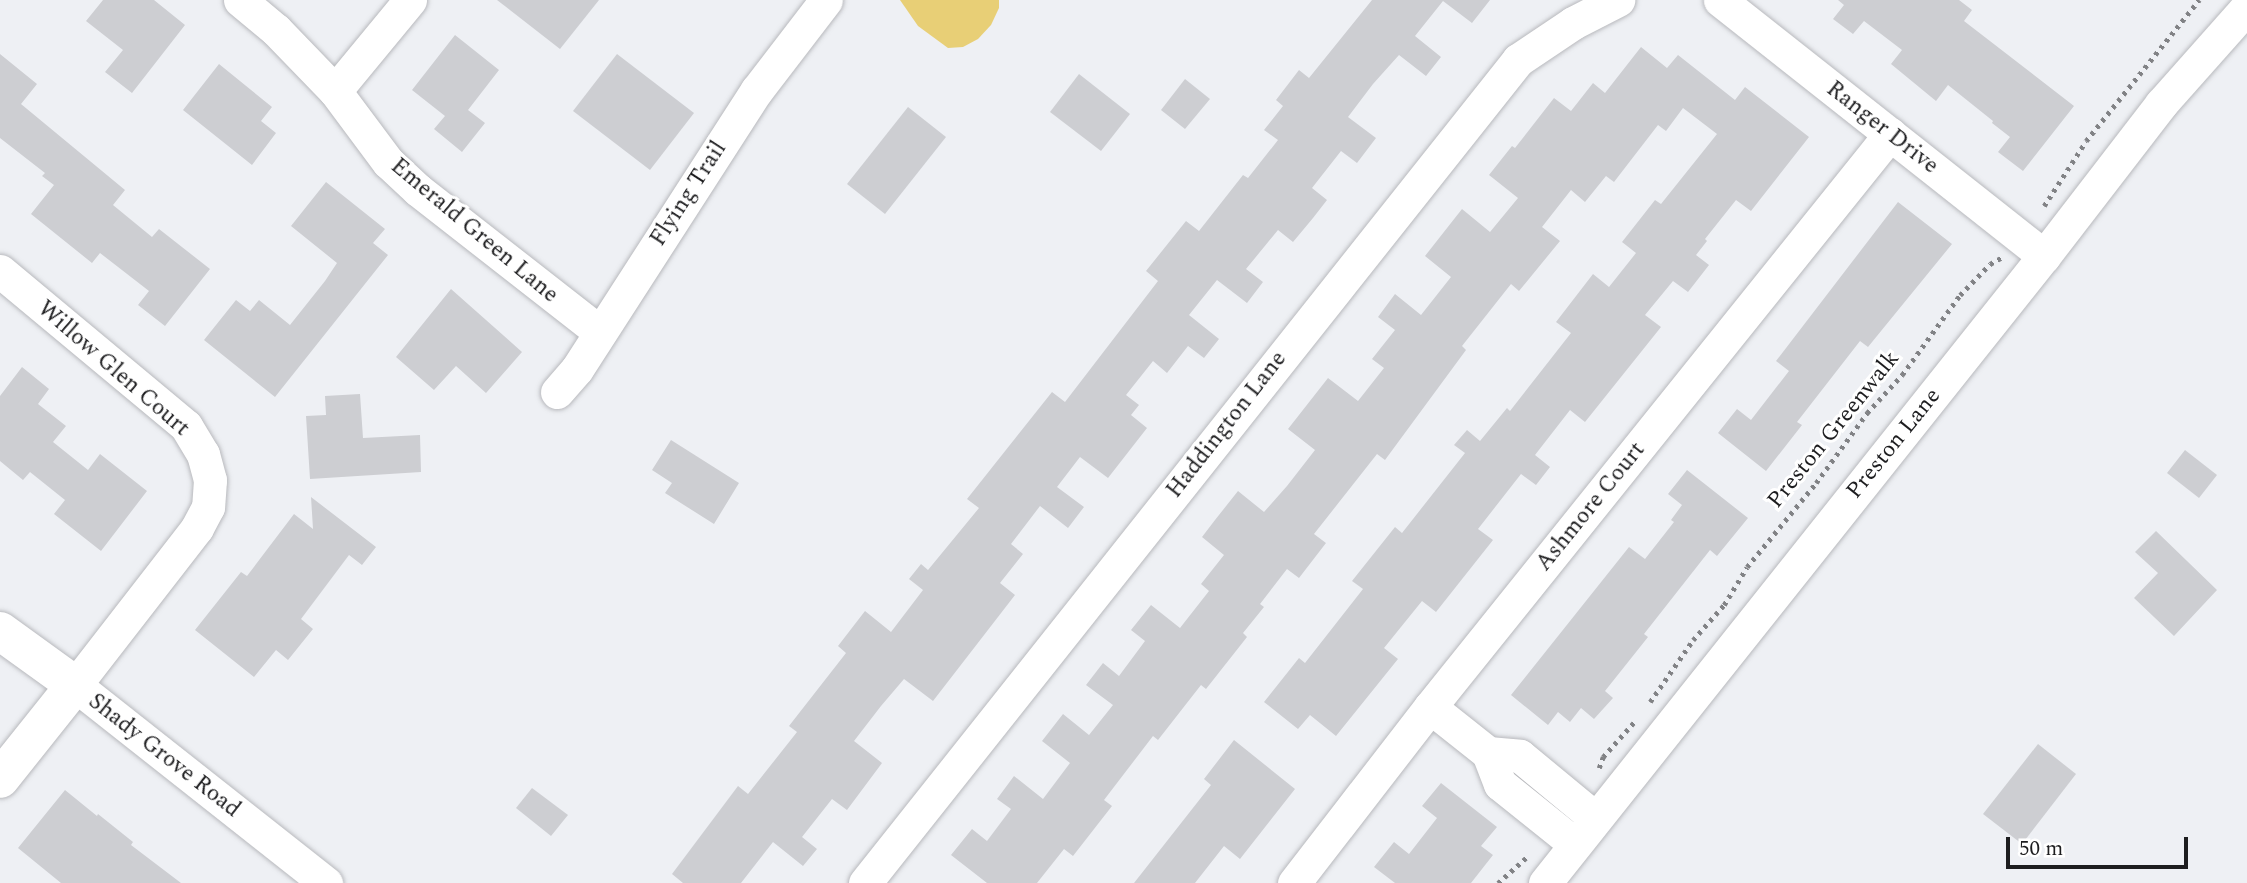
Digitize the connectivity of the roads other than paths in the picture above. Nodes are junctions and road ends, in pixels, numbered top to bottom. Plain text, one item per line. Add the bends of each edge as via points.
1 (240, 0) edge
2 (410, 0) edge
3 (826, 0) edge
4 (1618, 0) edge
5 (1720, 0) edge
6 (2247, 7) edge
7 (335, 91) junction
8 (1890, 134) junction
9 (2033, 247) junction
10 (0, 271) edge
11 (600, 332) junction
12 (557, 392) dead end
13 (0, 631) edge
14 (75, 685) junction
15 (1430, 707) junction
16 (1488, 753) junction
17 (0, 779) edge
18 (1585, 811) junction
19 (1565, 836) junction
20 (326, 883) edge
21 (865, 883) edge
22 (1294, 883) edge
23 (1545, 883) edge

1 - 7 street, Emerald Green Lane
2 - 7 street
3 - 11 street, Flying Trail via 757,90
4 - 21 street, Haddington Lane via 1518,60
5 - 8 street, Ranger Drive
6 - 9 street, Preston Lane
7 - 11 street, Emerald Green Lane via 388,162 418,190
8 - 9 street, Ranger Drive
8 - 15 street, Ashmore Court
9 - 18 street, Preston Lane
10 - 14 street, Willow Glen Court via 186,426 203,454 210,480 208,507 197,528
11 - 12 street, Flying Trail
13 - 14 main road, Shady Grove Road
14 - 17 main road
14 - 20 street, Shady Grove Road
15 - 16 street
15 - 22 street, Ashmore Court
16 - 18 street via 1520,756
16 - 19 street via 1500,784
18 - 19 street, Preston Lane
19 - 23 street, Preston Lane

